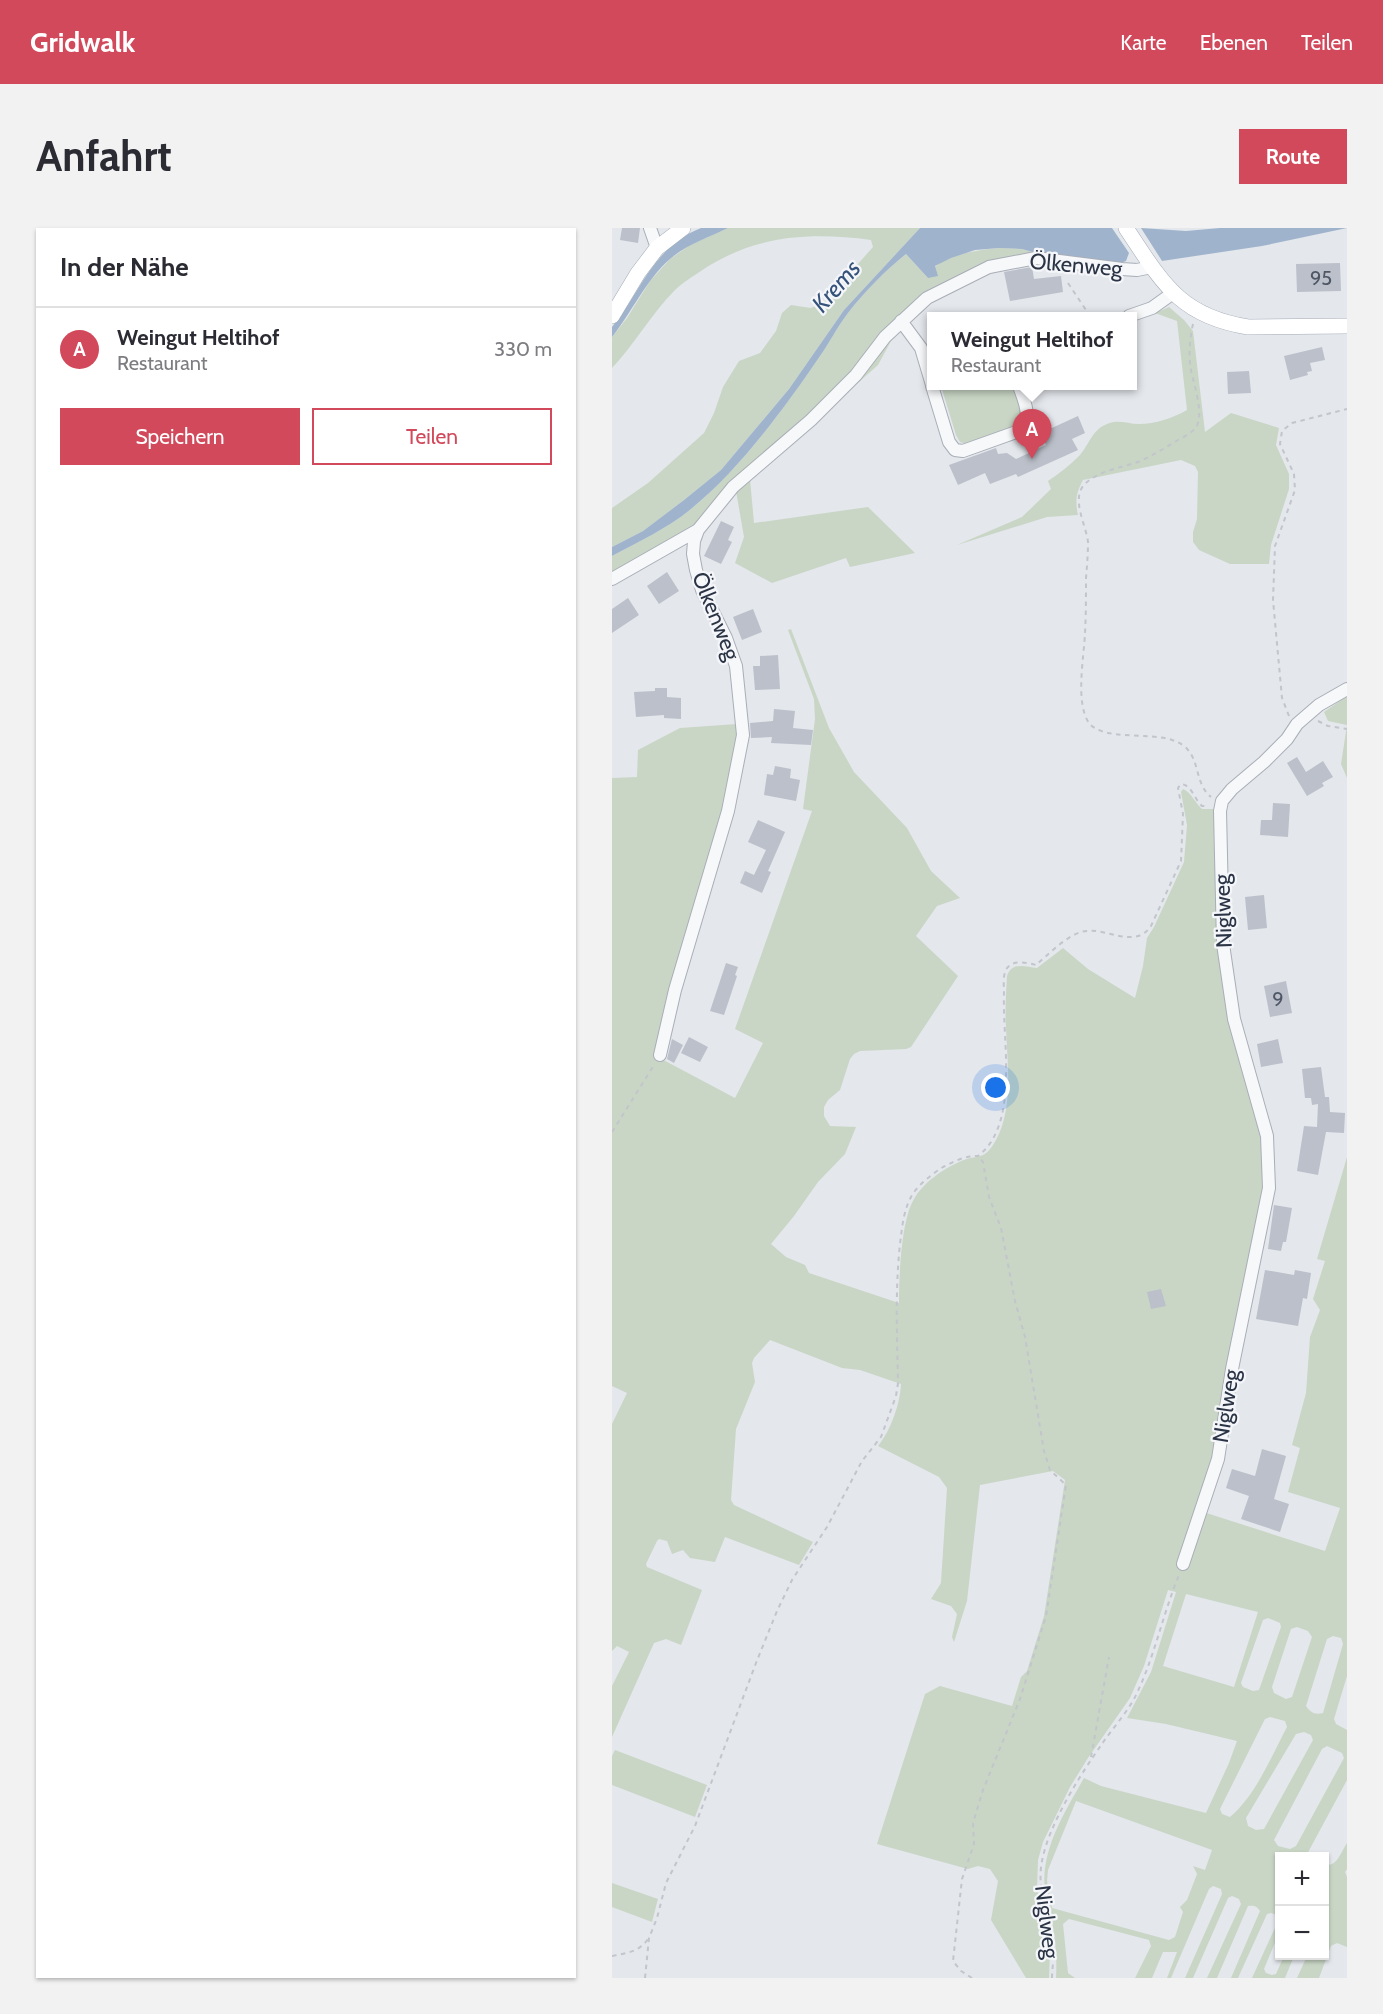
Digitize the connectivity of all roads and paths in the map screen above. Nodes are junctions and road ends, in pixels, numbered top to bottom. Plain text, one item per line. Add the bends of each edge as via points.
1 (650, 228) edge
2 (683, 228) edge
3 (1126, 228) edge
4 (657, 248) junction
5 (1152, 267) junction
6 (1068, 283) dead end
7 (1173, 293) junction
8 (1086, 312) edge
9 (1197, 312) junction
10 (1137, 313) edge
11 (612, 316) edge
12 (901, 321) junction
13 (1347, 326) edge
14 (927, 368) edge
15 (933, 390) edge
16 (1020, 390) edge
17 (1347, 409) edge
18 (698, 530) junction
19 (612, 579) edge
20 (1347, 689) edge
21 (1308, 714) junction
22 (1297, 724) junction
23 (1347, 729) edge
24 (1222, 801) junction
25 (660, 1055) joint
26 (612, 1132) edge
27 (978, 1156) junction
28 (1183, 1564) joint
29 (1109, 1657) dead end
30 (1091, 1760) junction
31 (649, 1938) junction
32 (612, 1956) edge
33 (645, 1978) edge
34 (972, 1978) edge
35 (1052, 1978) edge

1 - 4 street
2 - 4 main road
3 - 5 main road
4 - 11 main road
5 - 7 main road
5 - 12 street, Ölkenweg via 1122,269 1036,258 1011,261 989,267 927,298
6 - 8 path
7 - 9 main road
7 - 10 street
9 - 13 main road via 1248,327
9 - 24 path via 1190,337 1190,364 1199,410 1192,432 1140,461 1099,475 1086,482 1080,492 1088,541 1083,708 1094,728 1106,733 1157,736 1186,747 1193,756 1203,789
12 - 14 street via 921,348
12 - 18 street, Ölkenweg via 856,375 733,487
15 - 16 street via 948,442 963,452 1022,430 1028,412
17 - 22 path via 1292,423 1282,431 1280,444 1294,474 1294,490 1275,546 1273,600 1282,698 1289,717
18 - 19 street
18 - 25 street, Ölkenweg via 693,554 696,570 736,666 743,735 728,811 675,990
20 - 21 street
21 - 22 street
21 - 23 path via 1328,726
22 - 24 street
24 - 27 path via 1202,806 1185,784 1178,788 1181,861 1145,934 1135,938 1084,931 1073,935 1036,965 1013,963 1007,967 1003,1002 1005,1088 995,1136
24 - 28 street, Niglweg via 1222,944 1234,1019 1267,1136 1269,1188 1218,1459
25 - 26 path
27 - 31 path via 957,1160 940,1170 910,1197 903,1218 896,1294 896,1396 881,1437 862,1461 777,1611 695,1826 666,1883
27 - 34 path via 1001,1228 1025,1337 1039,1429 1050,1470 1066,1485 1046,1616 1020,1699 983,1790 973,1823 974,1844 962,1879 953,1960
28 - 30 path, Niglweg via 1133,1700
29 - 30 path
30 - 35 path, Niglweg via 1059,1818 1042,1861 1041,1893 1053,1952
31 - 32 path via 634,1952
31 - 33 path

